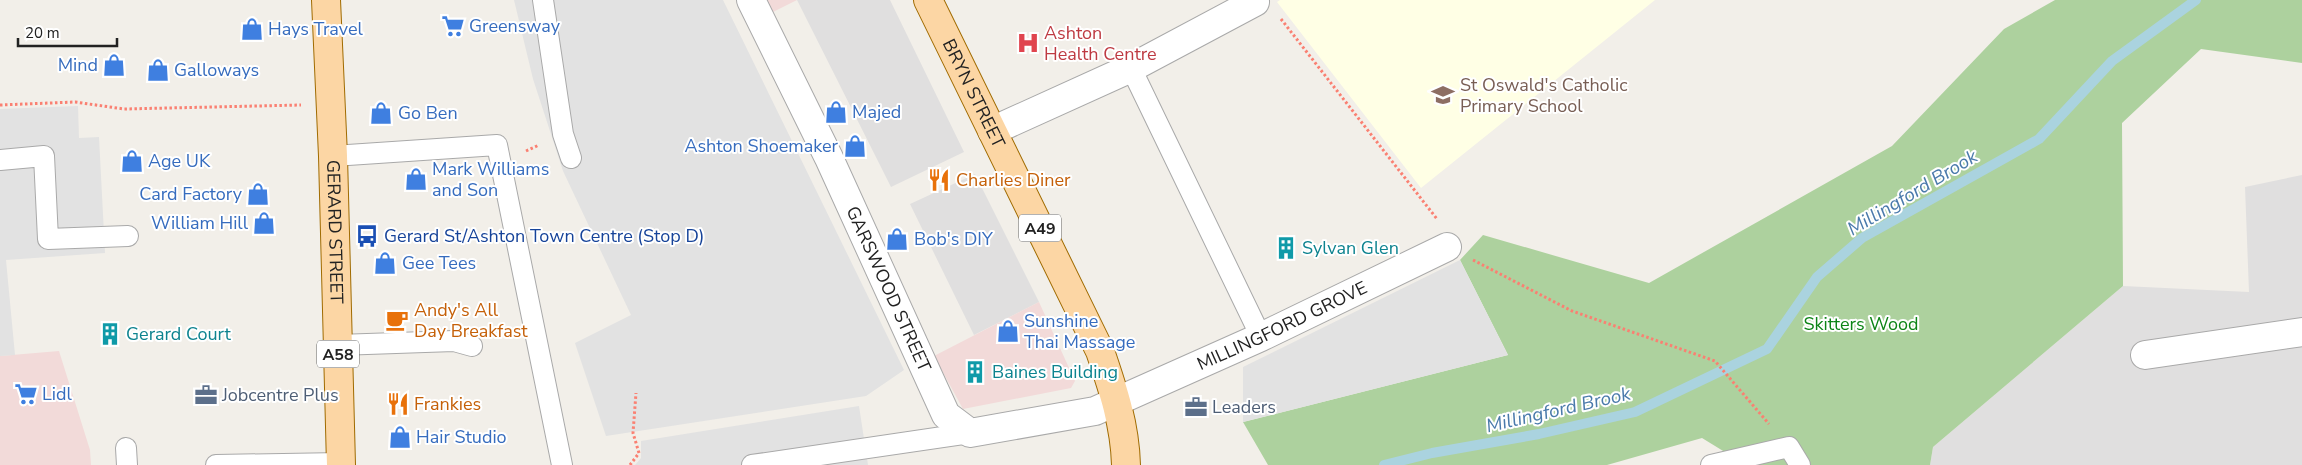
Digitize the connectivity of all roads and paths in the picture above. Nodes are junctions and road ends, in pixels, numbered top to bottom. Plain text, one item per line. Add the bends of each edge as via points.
1 (326, 0) edge
2 (543, 0) edge
3 (751, 0) edge
4 (928, 0) edge
5 (1266, 8) joint
6 (1131, 68) junction
7 (0, 105) edge
8 (302, 105) dead end
9 (992, 131) junction
10 (563, 134) junction
11 (333, 156) junction
12 (571, 158) dead end
13 (0, 160) edge
14 (501, 163) junction
15 (128, 236) dead end
16 (1447, 247) junction
17 (2302, 332) edge
18 (1261, 337) junction
19 (338, 345) junction
20 (472, 346) dead end
21 (2145, 355) dead end
22 (636, 393) dead end
23 (1117, 400) junction
24 (970, 432) junction
25 (1789, 447) junction
26 (341, 464) edge
27 (216, 465) edge
28 (562, 465) edge
29 (630, 465) edge
30 (752, 465) edge
31 (1126, 465) edge
32 (1711, 465) edge
33 (1800, 465) edge

1 - 11 main road, GERARD STREET / A58
2 - 10 lane
3 - 24 street, GARSWOOD STREET via 829,158 946,415
4 - 9 main road, BRYN STREET / A49
5 - 6 street
5 - 16 path via 1440,222
6 - 9 street
6 - 18 lane
7 - 8 path via 75,102 124,109
9 - 23 main road, BRYN STREET / A49 via 1100,351
10 - 12 lane
10 - 14 path
11 - 14 lane via 497,144
11 - 19 main road, GERARD STREET / A58
13 - 15 lane via 44,156 48,239
14 - 28 lane
16 - 18 street, MILLINGFORD GROVE
16 - 25 path via 1572,311 1715,360
17 - 21 street
18 - 23 street, MILLINGFORD GROVE
19 - 20 lane via 454,341
19 - 26 main road, GERARD STREET / A58
22 - 29 path via 633,433 639,453
23 - 24 street via 1094,411
23 - 31 main road, BRYN STREET / A49
24 - 30 lane
25 - 32 lane
25 - 33 lane
26 - 27 lane

